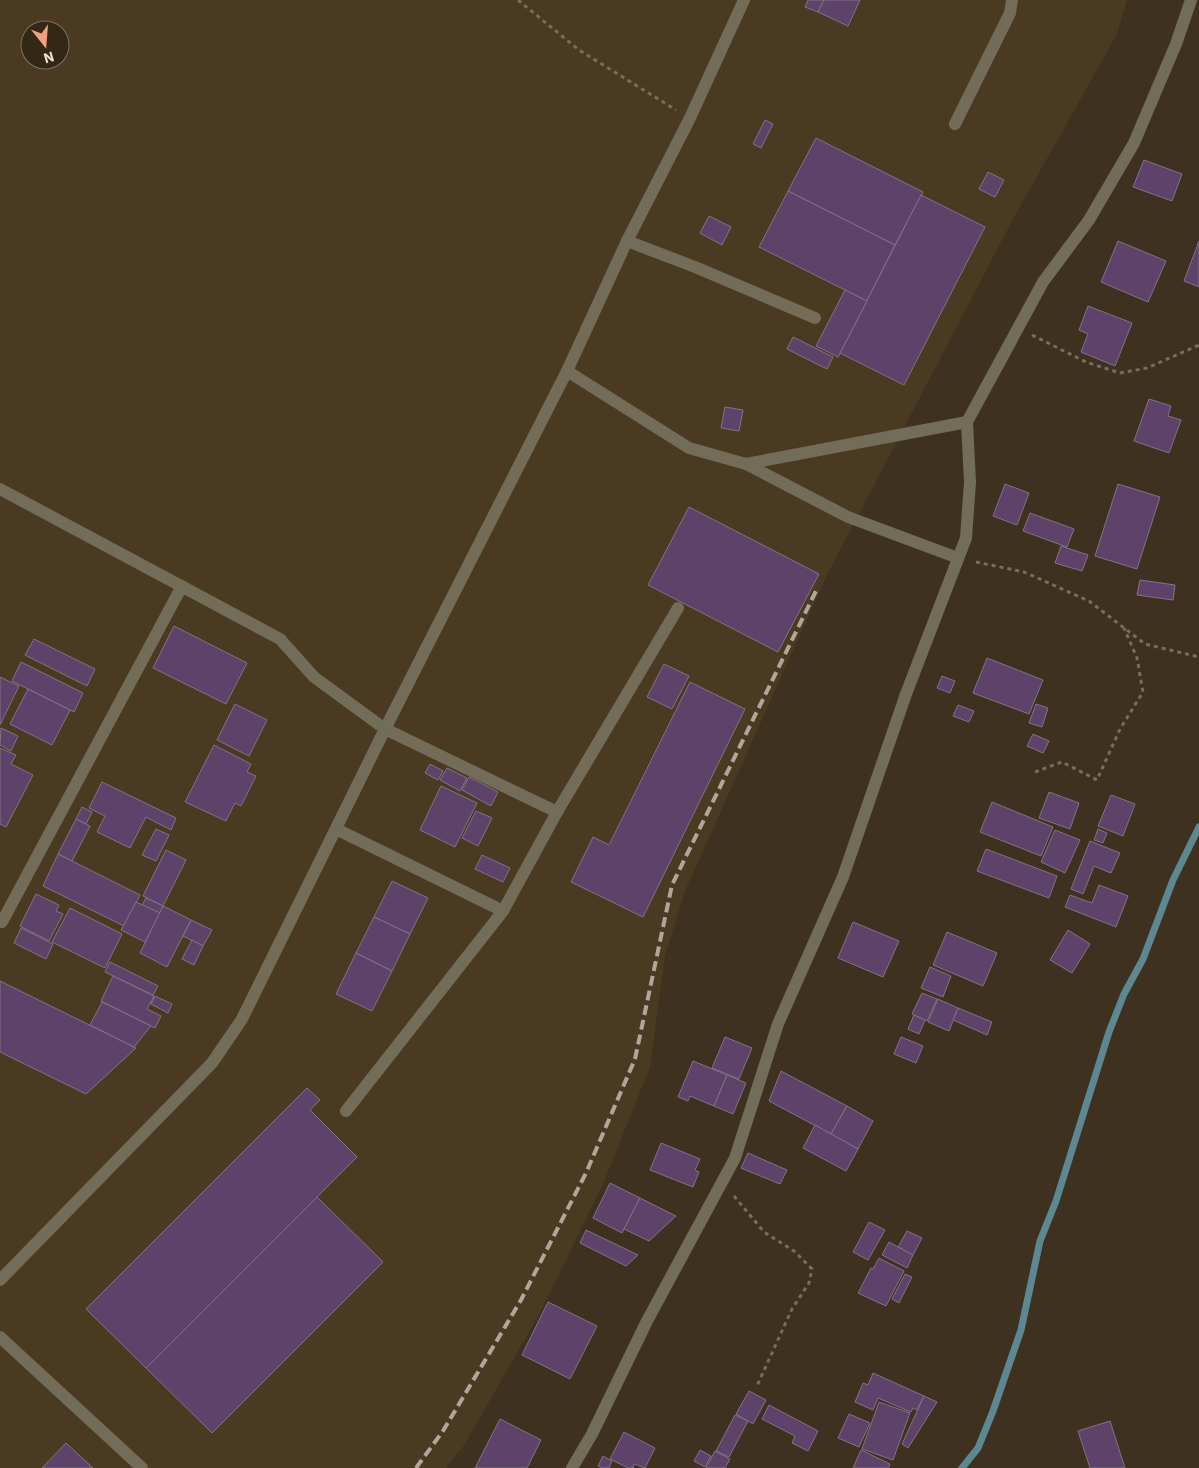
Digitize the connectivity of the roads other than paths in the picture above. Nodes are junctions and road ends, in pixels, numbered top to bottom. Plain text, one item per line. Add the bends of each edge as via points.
1 (744, 0) edge
2 (1012, 0) edge
3 (1191, 0) edge
4 (955, 124) dead end
5 (627, 241) junction
6 (815, 318) dead end
7 (567, 371) junction
8 (968, 422) junction
9 (746, 464) junction
10 (0, 488) edge
11 (958, 558) junction
12 (182, 586) junction
13 (678, 608) dead end
14 (385, 729) junction
15 (557, 812) junction
16 (336, 829) junction
17 (503, 911) junction
18 (2, 922) dead end
19 (346, 1111) dead end
20 (0, 1280) edge
21 (0, 1338) edge
22 (142, 1468) edge
23 (572, 1468) edge

1 - 5 street via 690,118
2 - 4 street via 1010,13
3 - 8 street via 1134,143 1089,220 1043,282
5 - 6 street
5 - 7 street
7 - 9 street via 689,448
7 - 14 street
8 - 9 street
8 - 11 street via 970,482 966,538
9 - 11 street via 848,517
10 - 12 street
11 - 23 street via 906,694 844,877 778,1024 736,1158 646,1321 592,1434
12 - 14 street via 280,639 314,677
12 - 18 street
13 - 15 street
14 - 15 street
14 - 16 street
15 - 17 street
16 - 17 street
16 - 20 street via 242,1019 212,1063
17 - 19 street
21 - 22 street

